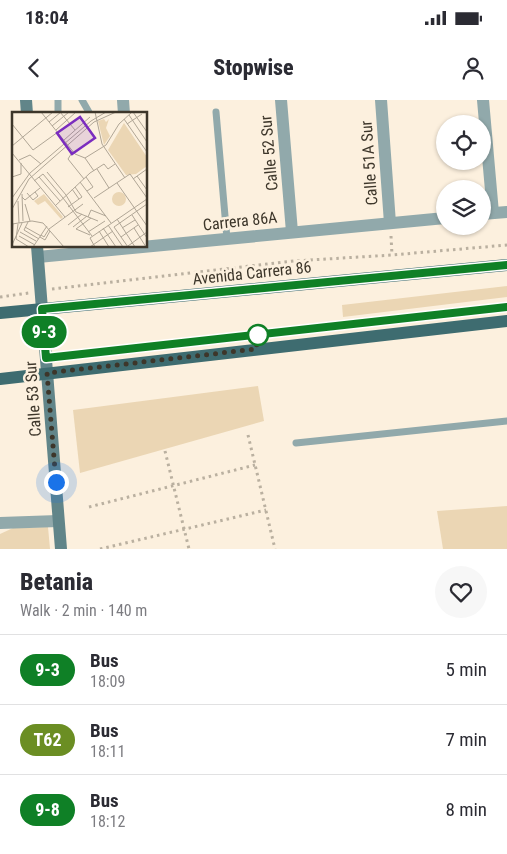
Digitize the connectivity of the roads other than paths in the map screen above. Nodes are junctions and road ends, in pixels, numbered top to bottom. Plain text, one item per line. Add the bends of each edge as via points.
1 (82, 100) edge
2 (281, 100) edge
3 (380, 100) edge
4 (483, 100) edge
5 (89, 112) edge
6 (216, 112) dead end
7 (487, 180) edge
8 (507, 212) edge
9 (491, 214) edge
10 (436, 219) edge
11 (390, 223) junction
12 (292, 232) junction
13 (226, 239) junction
14 (148, 246) edge
15 (116, 248) edge
16 (38, 252) edge
17 (507, 265) edge
18 (42, 309) junction
19 (0, 312) edge
20 (507, 321) edge
21 (47, 373) junction
22 (0, 379) edge
23 (507, 421) edge
24 (296, 443) dead end
25 (58, 521) junction
26 (0, 523) edge
27 (61, 549) edge

1 - 5 lane
2 - 12 street, Calle 52 Sur
3 - 11 street, Calle 51A Sur
4 - 7 street
6 - 13 lane
8 - 9 street
10 - 11 street, Carrera 86A
11 - 12 street, Carrera 86A
12 - 13 street, Carrera 86A
13 - 14 street, Carrera 86A
15 - 16 street, Carrera 86A
16 - 18 street, Calle 53 Sur
17 - 18 main road, Avenida Carrera 86
18 - 19 main road, Avenida Carrera 86
18 - 21 street, Calle 53 Sur
20 - 21 main road
21 - 22 main road
21 - 25 street, Calle 53 Sur
23 - 24 lane
25 - 26 street
25 - 27 street, Calle 53 Sur

